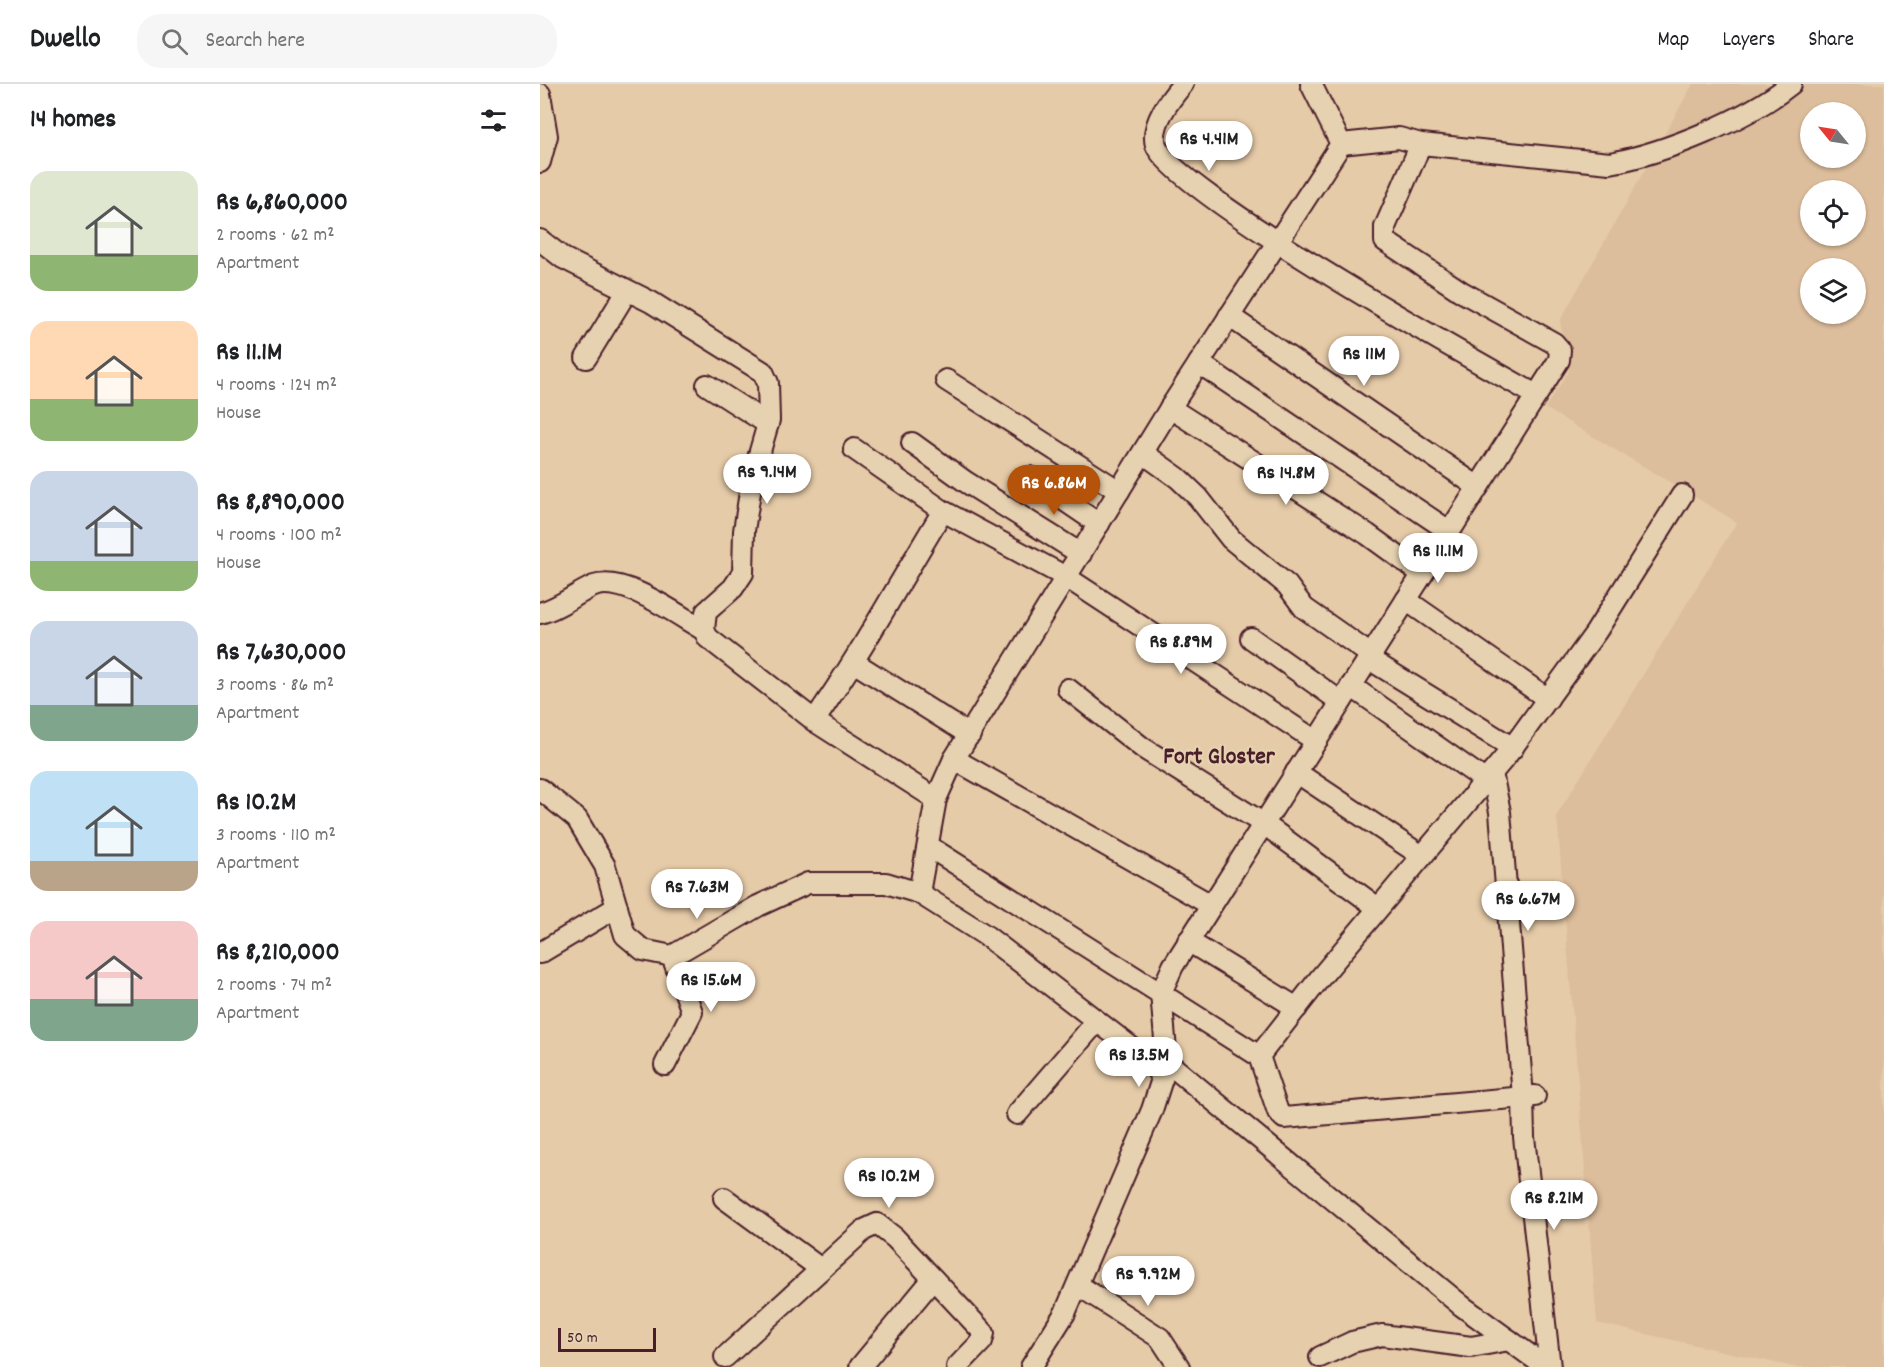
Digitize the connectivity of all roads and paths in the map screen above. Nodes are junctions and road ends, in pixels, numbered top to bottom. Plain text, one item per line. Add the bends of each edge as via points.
1 (1183, 84) edge
2 (1311, 84) edge
3 (1791, 84) edge
4 (540, 94) edge
5 (1341, 144) junction
6 (1421, 144) junction
7 (540, 162) edge
8 (540, 240) edge
9 (1278, 242) junction
10 (627, 291) junction
11 (1229, 316) junction
12 (586, 358) dead end
13 (1199, 363) junction
14 (946, 380) dead end
15 (707, 385) dead end
16 (1536, 395) junction
17 (1170, 408) junction
18 (768, 424) junction
19 (912, 443) dead end
20 (854, 449) dead end
21 (1143, 453) junction
22 (1030, 477) dead end
23 (1478, 487) junction
24 (1119, 491) junction
25 (1682, 495) dead end
26 (943, 511) junction
27 (1099, 524) junction
28 (1449, 531) junction
29 (1081, 554) junction
30 (1422, 574) junction
31 (1066, 577) junction
32 (1406, 600) junction
33 (540, 613) edge
34 (704, 630) junction
35 (1251, 638) dead end
36 (1370, 657) junction
37 (855, 663) junction
38 (1068, 688) dead end
39 (1346, 694) junction
40 (1548, 699) junction
41 (814, 721) junction
42 (970, 735) junction
43 (1316, 741) junction
44 (1512, 748) junction
45 (954, 759) junction
46 (1296, 772) junction
47 (1489, 777) junction
48 (540, 789) edge
49 (936, 799) junction
50 (1264, 824) junction
51 (928, 846) junction
52 (1422, 856) junction
53 (919, 893) junction
54 (1211, 905) junction
55 (617, 907) junction
56 (1378, 908) junction
57 (1188, 940) junction
58 (540, 953) edge
59 (672, 956) junction
60 (1161, 993) junction
61 (1296, 1008) junction
62 (1097, 1021) junction
63 (1259, 1056) junction
64 (665, 1065) dead end
65 (1164, 1070) junction
66 (1529, 1097) junction
67 (1017, 1114) dead end
68 (724, 1198) dead end
69 (821, 1269) junction
70 (933, 1279) junction
71 (1078, 1285) junction
72 (1509, 1340) junction
73 (725, 1357) dead end
74 (1320, 1357) dead end
75 (860, 1367) edge
76 (957, 1367) edge
77 (1031, 1367) edge
78 (1179, 1367) edge
79 (1548, 1367) edge

1 - 9 street via 1156,128 1156,144 1164,158 1189,181
2 - 5 street
3 - 6 street via 1723,125 1610,163
4 - 7 street via 547,136
5 - 6 street via 1399,138
5 - 9 street
6 - 16 street via 1385,228 1385,241 1462,292 1554,343 1560,350 1559,360
8 - 10 street via 562,258
9 - 11 street
9 - 16 street
10 - 12 street
10 - 18 street via 763,372 768,383
11 - 13 street
11 - 23 street
13 - 17 street
13 - 28 street
14 - 24 street
15 - 18 street
16 - 23 street
17 - 21 street
17 - 30 street via 1367,534
18 - 34 street via 752,479 742,573 733,588 706,612
19 - 29 street
20 - 26 street
21 - 24 street
21 - 36 street via 1185,484 1210,509 1231,539 1287,585 1304,608
22 - 27 street
23 - 28 street
24 - 27 street
25 - 40 street via 1596,632
26 - 31 street
26 - 37 street
27 - 29 street
28 - 30 street
29 - 31 street
30 - 32 street
31 - 42 street
31 - 43 street
32 - 36 street
32 - 40 street
33 - 34 street via 606,583 631,590
34 - 41 street via 708,638
35 - 39 street
36 - 39 street
36 - 44 street
37 - 41 street
37 - 42 street
38 - 50 street via 1143,748
39 - 43 street
39 - 47 street
40 - 44 street
41 - 49 street
42 - 45 street
43 - 46 street
44 - 47 street
45 - 49 street
45 - 54 street
46 - 50 street
46 - 52 street
47 - 52 street
47 - 66 street via 1500,812
48 - 55 street via 577,819 605,866
49 - 51 street
50 - 54 street
50 - 56 street
51 - 53 street
51 - 60 street
52 - 56 street
53 - 59 street via 886,883 808,883 758,906
53 - 62 street via 985,935
54 - 57 street
55 - 58 street
55 - 59 street via 625,934 643,950
56 - 61 street
57 - 60 street
57 - 61 street
59 - 64 street via 692,1012
60 - 63 street
60 - 65 street
61 - 63 street
62 - 65 street
62 - 67 street
63 - 66 street via 1278,1112 1284,1118
65 - 71 street via 1152,1110
65 - 72 street
66 - 79 street via 1524,1137
68 - 69 street
69 - 70 street via 864,1230 877,1224
69 - 73 street
70 - 75 street
70 - 76 street via 984,1333 982,1341
71 - 77 street
71 - 78 street via 1160,1338
72 - 74 street via 1471,1347 1382,1335 1352,1342
72 - 79 street

